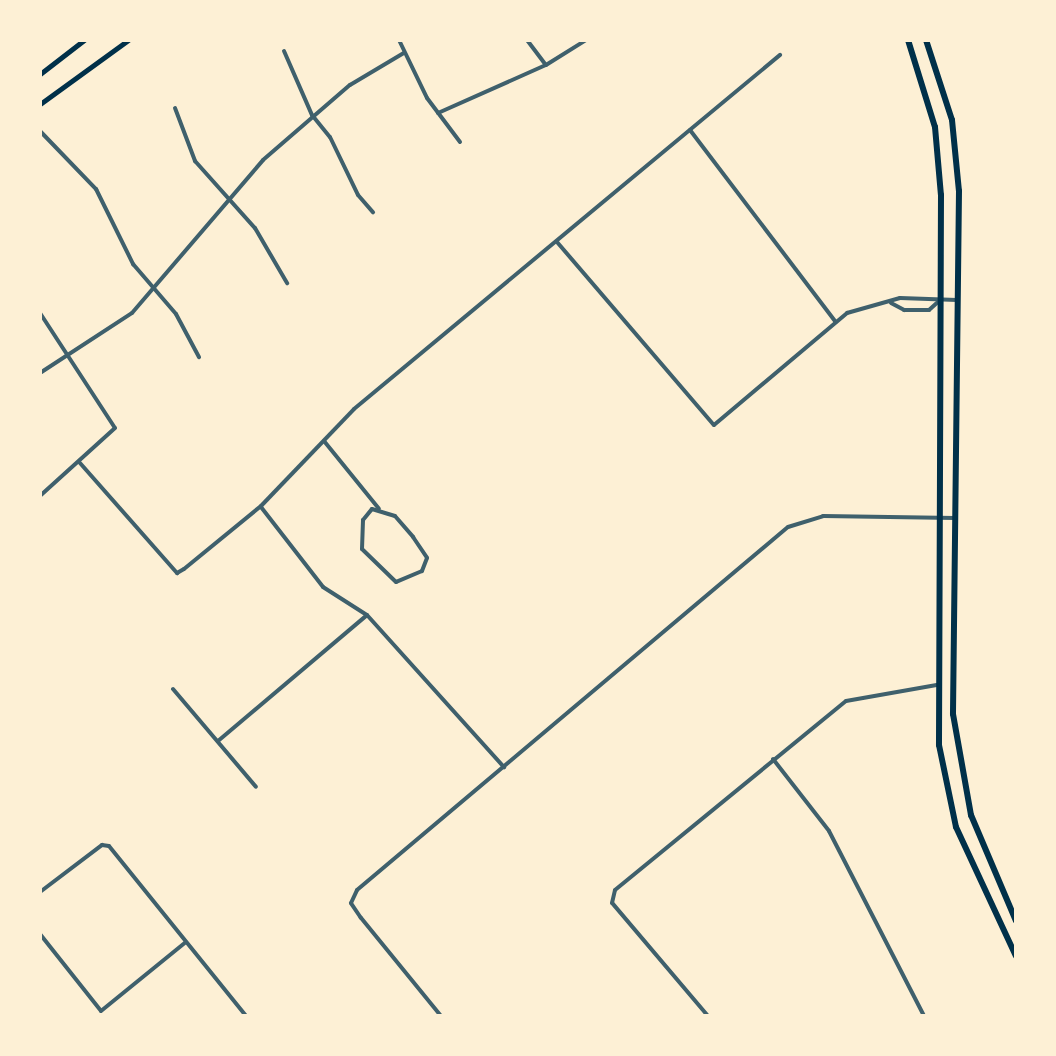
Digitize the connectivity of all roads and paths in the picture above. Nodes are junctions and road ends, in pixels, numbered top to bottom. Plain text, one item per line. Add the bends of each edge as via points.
1 (84, 40) edge
2 (128, 40) edge
3 (399, 40) edge
4 (527, 40) edge
5 (586, 40) edge
6 (908, 40) edge
7 (926, 40) edge
8 (284, 51) dead end
9 (404, 53) junction
10 (780, 55) dead end
11 (546, 65) junction
12 (40, 74) edge
13 (40, 104) edge
14 (175, 108) dead end
15 (438, 113) junction
16 (312, 115) junction
17 (690, 130) junction
18 (40, 131) edge
19 (460, 142) dead end
20 (227, 200) junction
21 (373, 212) dead end
22 (557, 242) junction
23 (287, 283) dead end
24 (155, 290) junction
25 (940, 300) junction
26 (957, 300) junction
27 (891, 303) junction
28 (40, 313) edge
29 (836, 322) junction
30 (199, 357) dead end
31 (67, 358) junction
32 (40, 373) edge
33 (324, 441) junction
34 (80, 463) junction
35 (40, 496) edge
36 (261, 506) junction
37 (379, 509) junction
38 (938, 517) junction
39 (955, 518) junction
40 (367, 615) junction
41 (937, 685) junction
42 (173, 689) dead end
43 (218, 741) junction
44 (773, 759) junction
45 (504, 767) junction
46 (256, 787) dead end
47 (40, 892) edge
48 (1016, 921) edge
49 (40, 934) edge
50 (186, 942) junction
51 (1016, 956) edge
52 (246, 1016) edge
53 (441, 1016) edge
54 (708, 1016) edge
55 (924, 1016) edge

1 - 12 main road
2 - 13 main road
3 - 9 street
4 - 11 street
5 - 11 street
6 - 25 main road via 929,101 940,163
7 - 26 main road via 952,120 959,191
8 - 16 street
9 - 15 street
9 - 16 street
10 - 17 street
11 - 15 street
14 - 20 street via 195,161
15 - 19 street
16 - 20 street
16 - 21 street
17 - 22 street
17 - 29 street
18 - 24 street via 96,189 133,264
20 - 23 street via 264,241
20 - 24 street
22 - 29 street via 714,425
22 - 33 street via 354,409
24 - 30 street via 176,314
24 - 31 street via 121,323
25 - 26 street
25 - 27 street via 929,295
25 - 27 street via 929,310 904,310
25 - 38 main road
26 - 39 main road
27 - 29 street via 860,308
28 - 31 street
31 - 32 street
31 - 34 street via 114,423 108,439
33 - 36 street
33 - 37 street
34 - 35 street
34 - 36 street via 177,573
36 - 40 street via 323,587
37 - 37 street via 363,520 362,549 385,575 402,581 422,571 427,558 395,516
38 - 39 street
38 - 41 main road
38 - 45 street via 823,516 788,527
39 - 48 main road via 952,685 958,761 977,835
40 - 43 street
40 - 45 street
41 - 44 street via 846,701
41 - 51 main road via 939,745 956,827
42 - 43 street
43 - 46 street
44 - 54 street via 615,890 612,903
44 - 55 street via 829,831
45 - 53 street via 357,890 351,903
47 - 50 street via 102,845 112,848
49 - 50 street via 101,1011
50 - 52 street

